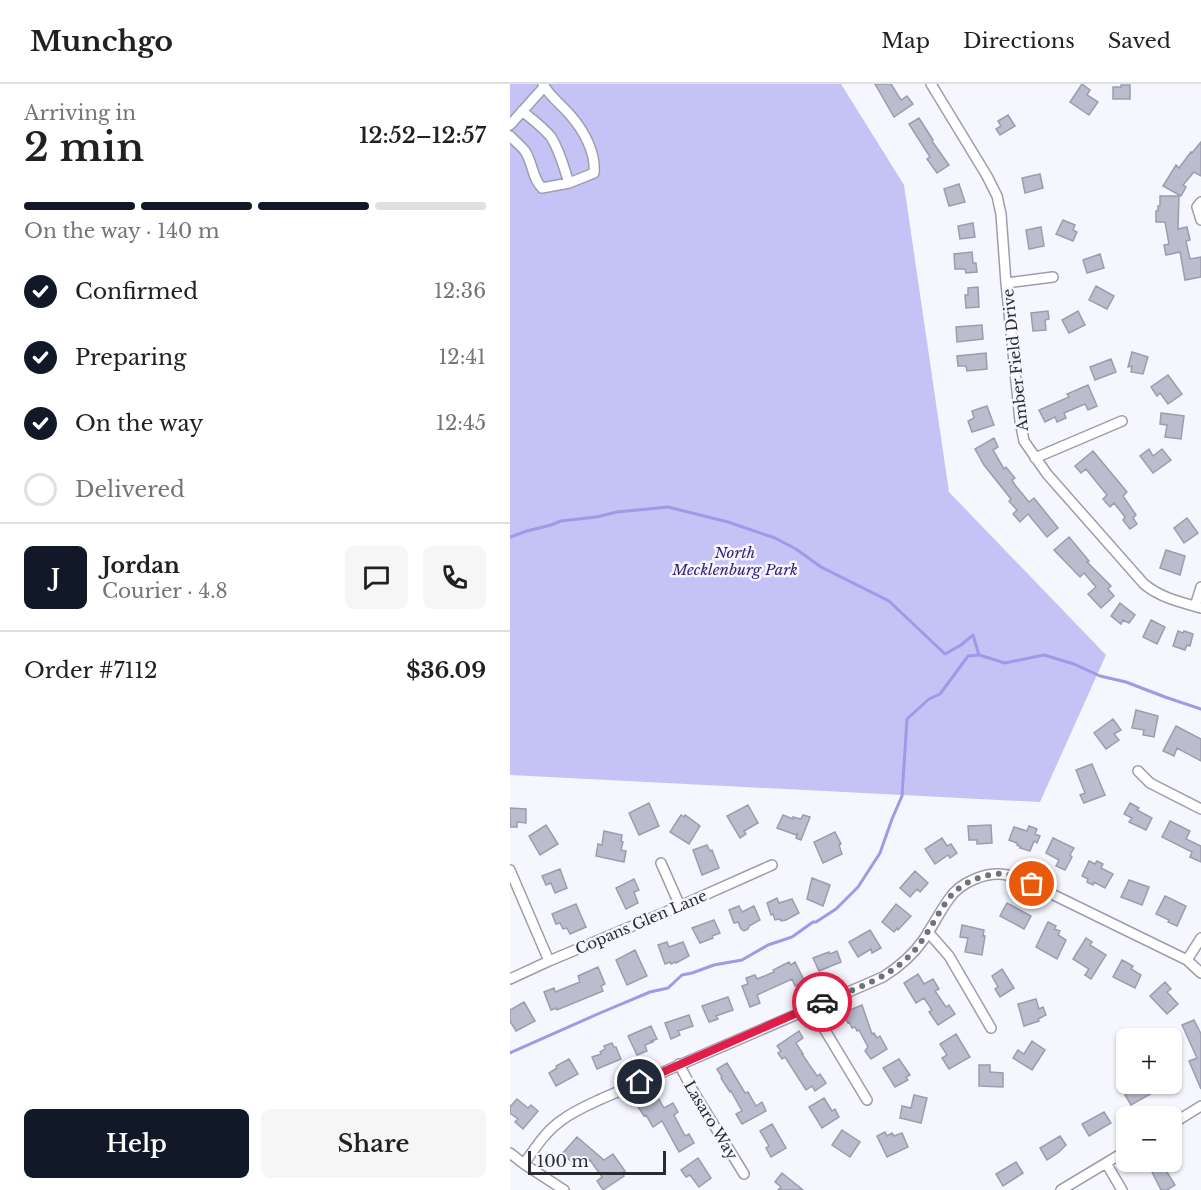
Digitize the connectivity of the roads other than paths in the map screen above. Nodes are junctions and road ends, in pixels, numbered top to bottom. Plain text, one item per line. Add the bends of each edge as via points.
1 (931, 84) edge
2 (543, 86) edge
3 (522, 111) junction
4 (510, 125) edge
5 (510, 136) edge
6 (569, 183) junction
7 (1201, 202) edge
8 (1201, 220) edge
9 (1053, 277) dead end
10 (1006, 283) junction
11 (1122, 420) dead end
12 (1035, 458) junction
13 (1201, 587) edge
14 (1198, 607) edge
15 (1138, 771) dead end
16 (1201, 809) edge
17 (661, 863) dead end
18 (772, 865) dead end
19 (510, 870) edge
20 (680, 906) junction
21 (928, 932) junction
22 (1201, 938) edge
23 (1187, 960) junction
24 (549, 961) junction
25 (1201, 973) edge
26 (510, 979) edge
27 (811, 1007) junction
28 (991, 1028) dead end
29 (679, 1064) junction
30 (867, 1100) dead end
31 (1201, 1106) edge
32 (1182, 1118) edge
33 (510, 1153) edge
34 (1116, 1157) edge
35 (1106, 1163) junction
36 (524, 1164) junction
37 (744, 1174) dead end
38 (564, 1190) edge
39 (1061, 1190) edge
40 (1122, 1190) edge

1 - 10 street, Amber Field Drive via 997,196
2 - 3 street
2 - 6 street via 571,116 595,163 594,173
3 - 4 street
3 - 6 street via 551,138
5 - 6 street via 525,152 542,188
7 - 8 street via 1197,207
9 - 10 street
10 - 12 street, Amber Field Drive via 1020,421 1024,441
11 - 12 street
12 - 14 street, Amber Field Drive via 1144,584 1164,597
13 - 14 street
15 - 16 street via 1150,783
17 - 20 street
18 - 20 street, Copans Glen Lane
19 - 24 street
20 - 24 street, Copans Glen Lane
21 - 23 street via 956,890 981,877 1006,874
21 - 27 street via 914,953 892,971
21 - 28 street via 949,956
22 - 23 street
23 - 25 street
24 - 26 street, Copans Glen Lane
27 - 29 street
27 - 30 street
29 - 36 street via 561,1120
29 - 37 street, Lasaro Way
31 - 32 street
33 - 36 street
34 - 35 street
35 - 39 street
35 - 40 street
36 - 38 street

